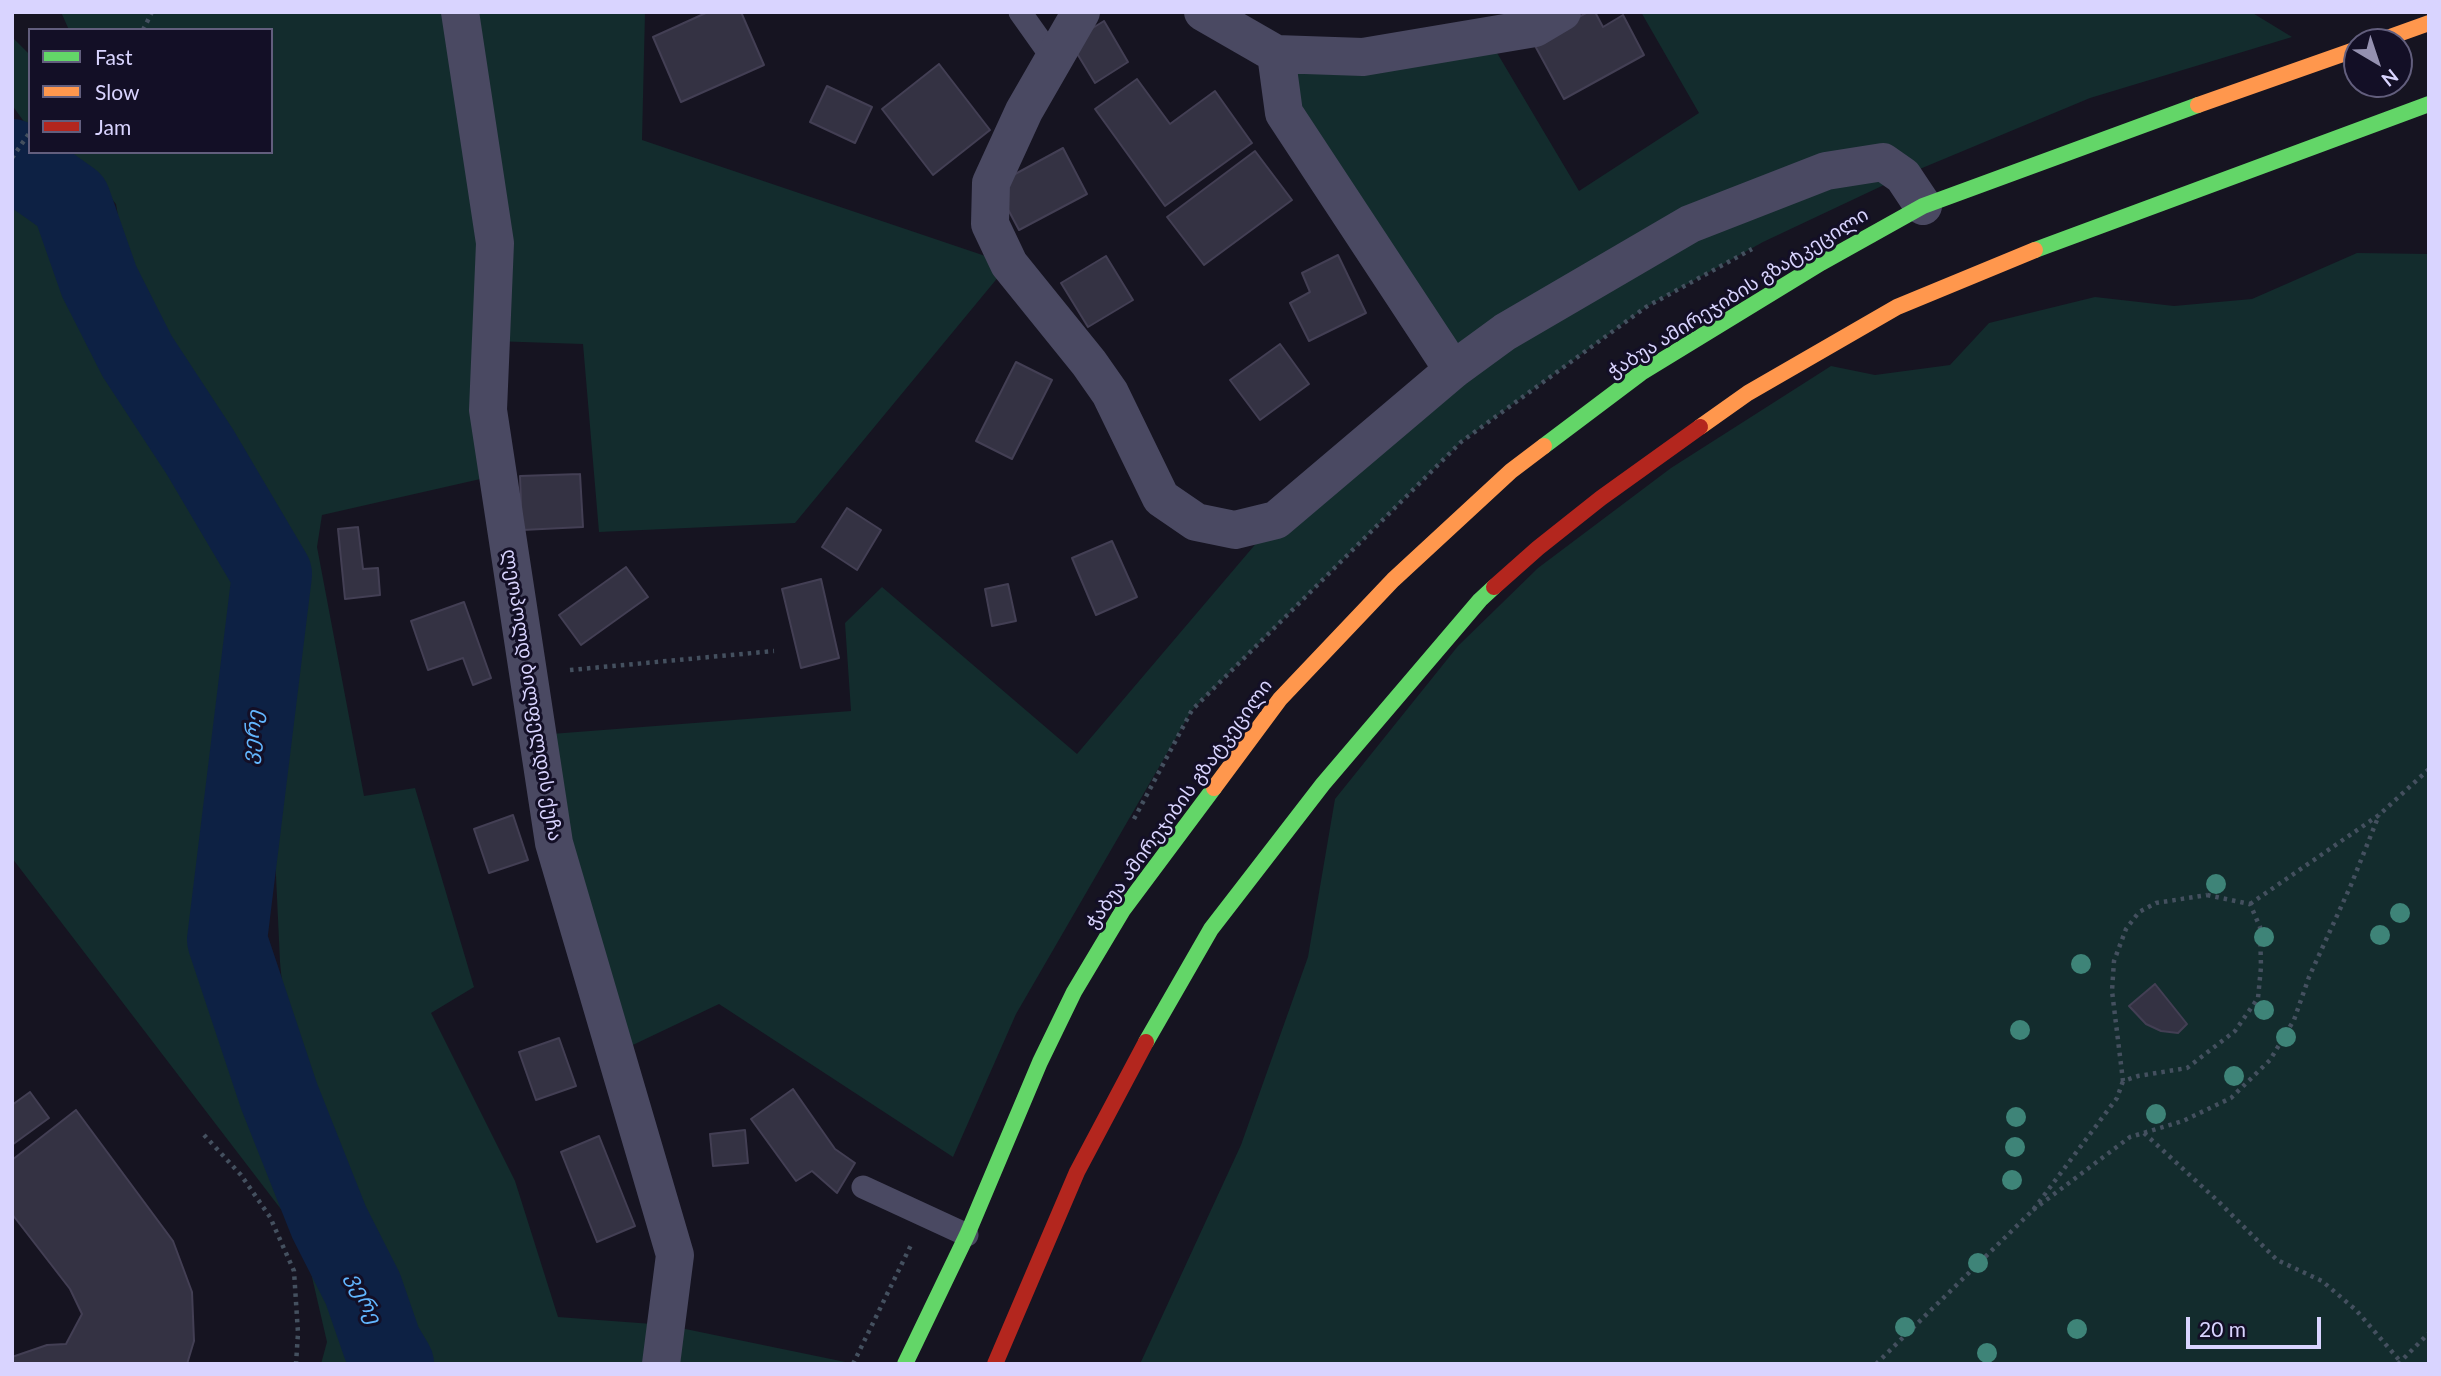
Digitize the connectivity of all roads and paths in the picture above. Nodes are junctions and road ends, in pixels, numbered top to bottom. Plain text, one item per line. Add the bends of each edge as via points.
1 (152, 12) edge
2 (460, 12) edge
3 (1020, 12) edge
4 (1081, 12) edge
5 (1203, 12) edge
6 (1562, 12) edge
7 (144, 28) edge
8 (1276, 54) junction
9 (2343, 54) edge
10 (1054, 60) junction
11 (2429, 104) edge
12 (28, 135) edge
13 (12, 158) edge
14 (1923, 206) junction
15 (1452, 370) junction
16 (774, 650) dead end
17 (529, 674) junction
18 (2429, 769) edge
19 (2379, 815) junction
20 (2250, 904) junction
21 (2123, 1081) junction
22 (2143, 1133) junction
23 (204, 1135) dead end
24 (863, 1187) dead end
25 (2033, 1210) junction
26 (967, 1236) junction
27 (2429, 1333) edge
28 (2399, 1363) edge
29 (296, 1364) edge
30 (661, 1364) edge
31 (905, 1364) edge
32 (995, 1364) edge
33 (1876, 1364) edge

1 - 7 path
2 - 17 street, ლეოპოლდ ბილფელდის ქუჩა via 495,243 488,410
3 - 10 lane
4 - 10 street
5 - 8 street
6 - 8 street via 1535,28 1363,57
8 - 15 street via 1284,113
9 - 14 main road, ჭაბუა ამირეჯიბის გზატკეცილი
10 - 15 street via 991,183 989,224 1009,264 1110,393 1161,498 1196,522 1235,530 1276,520
11 - 32 main road via 2026,253 1897,307 1748,393 1538,548 1480,600 1393,701 1211,929 1077,1172
12 - 13 path
14 - 15 street via 1903,176 1883,162 1826,171 1690,224 1505,332
14 - 26 main road, ჭაბუა ამირეჯიბის გზატკეცილი via 1642,373 1511,471 1393,580 1280,699 1123,910 1074,992
16 - 17 path
17 - 30 street, ლეოპოლდ ბილფელდის ქუჩა via 554,843 675,1255
18 - 19 path
19 - 20 path
19 - 22 path via 2294,1020 2270,1060 2231,1098 2183,1121
20 - 21 path via 2260,927 2262,967 2258,998 2235,1031 2187,1068
20 - 21 path via 2207,895 2156,903 2139,912 2126,929 2114,961 2112,991
21 - 25 path via 2117,1098
22 - 25 path via 2130,1137
22 - 28 path via 2277,1260 2322,1281 2356,1310
23 - 29 path via 241,1175 270,1217 294,1271
24 - 26 lane
25 - 33 path
26 - 31 main road, ჭაბუა ამირეჯიბის გზატკეცილი
27 - 28 path

